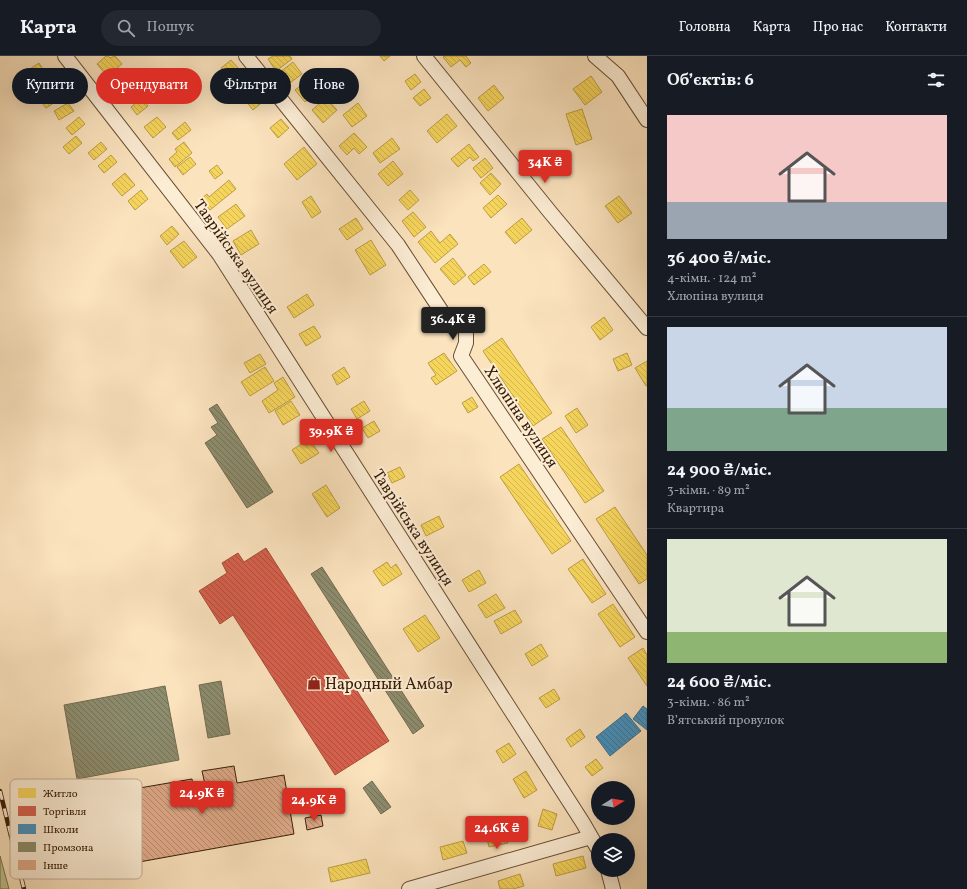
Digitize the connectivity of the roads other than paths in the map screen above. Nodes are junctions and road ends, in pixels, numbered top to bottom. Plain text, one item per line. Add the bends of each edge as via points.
1 (65, 56) edge
2 (246, 56) edge
3 (424, 56) edge
4 (595, 56) edge
5 (647, 120) edge
6 (647, 328) edge
7 (647, 632) edge
8 (591, 836) edge
9 (591, 844) edge
10 (610, 877) edge
11 (409, 889) edge
12 (613, 889) edge

1 - 8 street, Таврійська вулиця via 219,254
2 - 7 street, Хлюпіна вулиця via 398,245 444,315 457,319 466,328 466,343 461,356
3 - 6 street
4 - 5 street via 618,76
9 - 11 street
10 - 12 street

